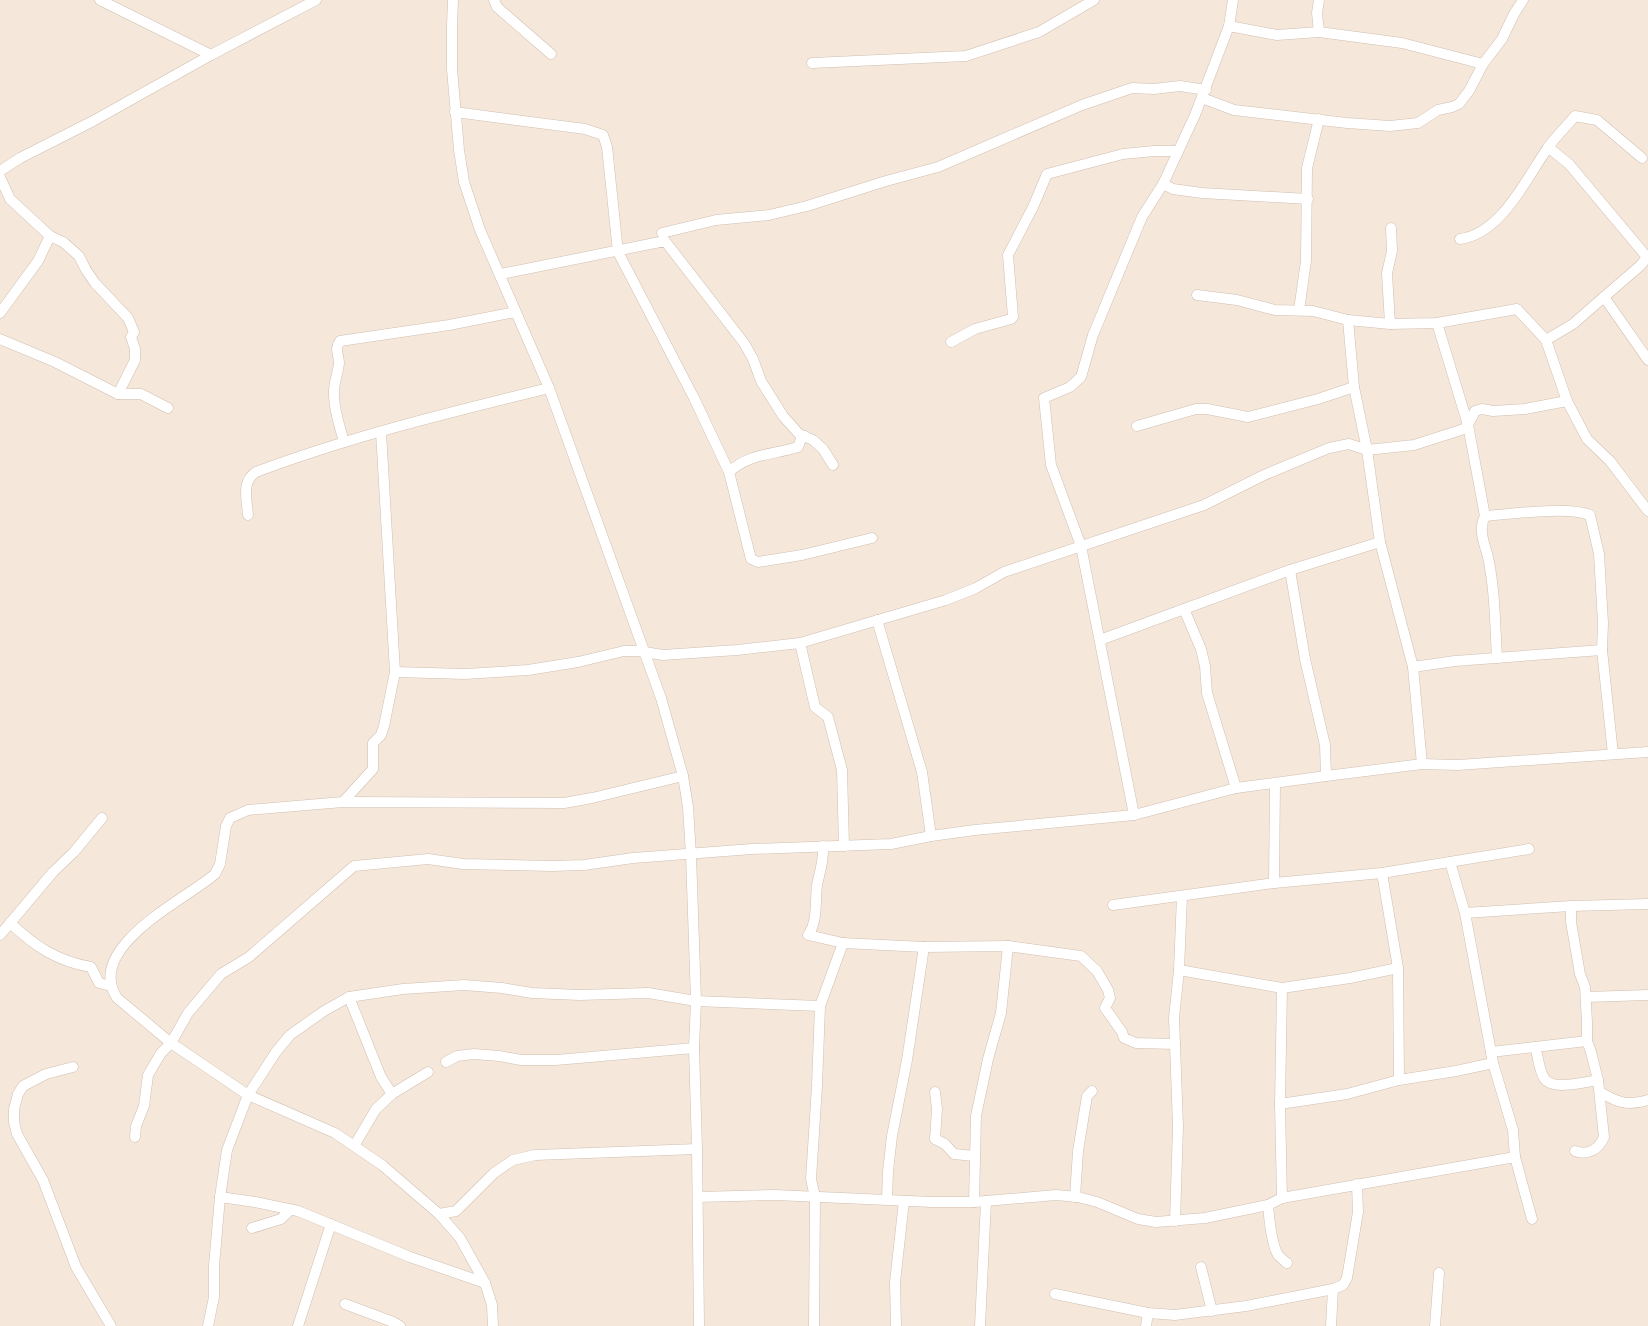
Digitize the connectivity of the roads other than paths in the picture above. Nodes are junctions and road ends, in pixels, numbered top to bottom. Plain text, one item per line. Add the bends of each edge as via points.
1 (100, 0) edge
2 (316, 0) edge
3 (454, 0) edge
4 (494, 0) edge
5 (1094, 0) edge
6 (1233, 0) edge
7 (1318, 0) edge
8 (1523, 0) edge
9 (1229, 26) junction
10 (1319, 32) junction
11 (551, 54) dead end
12 (211, 55) junction
13 (812, 63) dead end
14 (1484, 64) junction
15 (1204, 94) junction
16 (455, 112) junction
17 (1319, 119) junction
18 (1548, 147) junction
19 (1178, 151) junction
20 (1642, 158) dead end
21 (0, 171) edge
22 (0, 178) edge
23 (1162, 184) junction
24 (1308, 199) junction
25 (1391, 228) dead end
26 (662, 233) dead end
27 (50, 236) junction
28 (1460, 239) dead end
29 (618, 252) junction
30 (501, 274) junction
31 (1197, 295) dead end
32 (1604, 298) junction
33 (1299, 310) junction
34 (515, 312) junction
35 (0, 313) edge
36 (1348, 320) junction
37 (1390, 324) junction
38 (1437, 324) junction
39 (0, 339) edge
40 (1546, 340) junction
41 (951, 342) dead end
42 (1648, 360) edge
43 (1354, 387) junction
44 (549, 388) junction
45 (118, 394) junction
46 (1567, 401) junction
47 (168, 408) dead end
48 (1468, 425) junction
49 (1137, 426) dead end
50 (381, 432) junction
51 (802, 437) junction
52 (344, 442) junction
53 (1367, 450) junction
54 (833, 465) dead end
55 (729, 472) junction
56 (1648, 511) edge
57 (248, 516) dead end
58 (1486, 516) junction
59 (872, 538) dead end
60 (1380, 542) junction
61 (1081, 546) junction
62 (1290, 570) junction
63 (1184, 609) junction
64 (877, 620) junction
65 (1100, 640) junction
66 (800, 643) junction
67 (1602, 650) junction
68 (644, 653) junction
69 (1497, 658) junction
70 (1413, 667) junction
71 (395, 672) junction
72 (1648, 752) edge
73 (1613, 754) junction
74 (1422, 764) junction
75 (683, 776) junction
76 (1326, 776) junction
77 (1276, 784) junction
78 (1236, 788) junction
79 (343, 802) junction
80 (1134, 815) junction
81 (102, 818) dead end
82 (931, 836) junction
83 (823, 846) junction
84 (844, 846) junction
85 (1530, 849) dead end
86 (691, 855) junction
87 (1450, 862) junction
88 (1382, 872) junction
89 (1274, 883) junction
90 (1182, 896) junction
91 (1648, 904) edge
92 (1113, 905) dead end
93 (1571, 906) junction
94 (1465, 913) junction
95 (10, 923) junction
96 (0, 935) edge
97 (843, 943) junction
98 (1008, 946) junction
99 (924, 947) junction
100 (1398, 968) junction
101 (1178, 970) junction
102 (111, 986) junction
103 (1282, 988) junction
104 (1648, 995) edge
105 (350, 997) junction
106 (1586, 997) junction
107 (696, 1001) junction
108 (820, 1006) junction
109 (1586, 1041) junction
110 (171, 1043) junction
111 (1175, 1044) junction
112 (1535, 1047) junction
113 (694, 1048) junction
114 (1491, 1052) junction
115 (446, 1062) dead end
116 (1493, 1063) junction
117 (73, 1066) dead end
118 (428, 1072) dead end
119 (1399, 1080) junction
120 (1598, 1080) junction
121 (1092, 1090) dead end
122 (935, 1092) dead end
123 (1600, 1092) junction
124 (392, 1094) junction
125 (248, 1095) junction
126 (1648, 1100) edge
127 (1280, 1104) junction
128 (135, 1137) dead end
129 (354, 1146) junction
130 (697, 1149) junction
131 (1574, 1151) dead end
132 (974, 1156) junction
133 (1515, 1157) junction
134 (1357, 1184) junction
135 (220, 1197) junction
136 (698, 1197) junction
137 (815, 1197) junction
138 (1075, 1197) junction
139 (1282, 1198) junction
140 (887, 1199) junction
141 (904, 1201) junction
142 (986, 1201) junction
143 (974, 1202) junction
144 (1268, 1205) junction
145 (290, 1210) junction
146 (439, 1214) junction
147 (1532, 1219) dead end
148 (1174, 1221) junction
149 (331, 1224) junction
150 (252, 1228) dead end
151 (1287, 1263) dead end
152 (1201, 1267) dead end
153 (1439, 1273) dead end
154 (485, 1283) junction
155 (1333, 1289) junction
156 (1055, 1294) dead end
157 (345, 1304) dead end
158 (1212, 1311) junction
159 (1148, 1313) junction
160 (110, 1326) edge
161 (208, 1326) edge
162 (298, 1326) edge
163 (400, 1326) edge
164 (493, 1326) edge
165 (699, 1326) edge
166 (814, 1326) edge
167 (896, 1326) edge
168 (980, 1326) edge
169 (1146, 1326) edge
170 (1331, 1326) edge
171 (1435, 1326) edge

1 - 12 street
2 - 12 street
3 - 16 street
4 - 11 street via 497,7
5 - 13 street via 1039,32 966,56
6 - 9 street
7 - 10 street
8 - 14 street
9 - 10 street via 1277,35
9 - 15 street
10 - 14 street via 1402,43
12 - 21 street
14 - 17 street via 1459,104 1438,110 1418,123 1390,126
15 - 17 street via 1234,110
15 - 19 street
15 - 26 street via 1180,86 1132,88 1082,105 938,167 807,206 769,215 716,220
16 - 29 street via 585,129 603,135
16 - 30 street via 464,182 480,230
17 - 24 street via 1307,168
18 - 20 street via 1576,116 1597,120
18 - 28 street via 1513,203 1493,223 1470,238
18 - 32 street via 1569,164 1647,257
19 - 23 street
19 - 41 street via 1122,154 1047,174 1008,255 1013,316
22 - 27 street via 10,199
23 - 24 street via 1202,193
23 - 61 street via 1142,217 1109,295 1081,377 1070,387 1044,398 1051,465
24 - 33 street via 1306,261
25 - 37 street via 1392,251 1388,273
27 - 35 street via 38,261
27 - 45 street via 79,256 86,270 133,327 131,337 135,360
29 - 30 street
29 - 51 street via 665,241 744,342 761,381 783,416
29 - 55 street
30 - 34 street
31 - 33 street via 1238,300 1274,310
32 - 40 street via 1573,324
32 - 42 street
33 - 36 street
34 - 44 street
34 - 52 street via 450,326 340,341 336,350 339,360 334,395
36 - 37 street
36 - 43 street
37 - 38 street
38 - 40 street via 1517,309
38 - 48 street
39 - 45 street
40 - 46 street
43 - 49 street via 1248,417 1196,409
43 - 53 street
44 - 50 street
44 - 68 street
45 - 47 street via 141,394
46 - 48 street via 1525,409 1478,410
46 - 56 street via 1587,439 1610,461
48 - 53 street via 1414,445
48 - 58 street
50 - 52 street
50 - 71 street
51 - 54 street via 812,440 822,449
51 - 55 street via 798,447 758,456 739,463
52 - 57 street via 252,474 246,490
53 - 60 street
53 - 61 street via 1349,444 1329,448 1204,505
55 - 59 street via 754,561 802,555
58 - 67 street via 1550,512 1590,515 1599,554
58 - 69 street via 1481,531 1492,574
60 - 62 street
60 - 70 street
61 - 64 street via 1004,572 946,600
61 - 65 street
62 - 63 street
62 - 76 street via 1305,659 1325,745
63 - 65 street
63 - 78 street via 1201,649 1207,693
64 - 66 street
64 - 82 street via 922,772
65 - 80 street
66 - 68 street via 687,654
66 - 84 street via 815,707 828,717 842,770
67 - 69 street
67 - 73 street
68 - 71 street via 624,651 528,670 465,674
68 - 75 street via 661,698
69 - 70 street
70 - 74 street
71 - 79 street via 384,726 373,743 374,767
72 - 73 street
73 - 74 street via 1458,765
74 - 76 street
75 - 79 street via 564,803
75 - 86 street
76 - 77 street
77 - 78 street
77 - 89 street
78 - 80 street
79 - 102 street via 248,810 230,818 215,874 150,920 128,940 111,968
80 - 82 street
81 - 95 street
82 - 84 street via 891,844
83 - 84 street
83 - 86 street
83 - 97 street via 815,913 808,935
85 - 87 street
86 - 107 street
86 - 110 street via 560,866 463,864 428,859 354,866 248,957 221,974 188,1013
87 - 88 street
87 - 94 street
88 - 89 street
88 - 100 street
89 - 90 street
90 - 92 street
90 - 101 street
91 - 93 street
93 - 94 street
93 - 106 street
94 - 114 street
95 - 96 street
95 - 102 street via 32,943 74,964 91,967 98,983
97 - 99 street
97 - 108 street
98 - 99 street
98 - 111 street via 1082,956 1097,971 1108,990 1110,998 1105,1008 1127,1041
98 - 132 street via 1001,1013 976,1116
99 - 140 street via 892,1136
100 - 103 street
100 - 119 street
101 - 103 street
101 - 111 street
102 - 110 street via 117,998
103 - 127 street
104 - 106 street
105 - 107 street via 464,985 551,994 648,993
105 - 124 street via 381,1077
105 - 125 street via 290,1035
106 - 109 street
107 - 108 street
107 - 113 street
108 - 137 street via 812,1179
109 - 112 street
109 - 120 street
110 - 125 street
110 - 128 street via 148,1075 146,1101
111 - 148 street via 1178,1126
112 - 114 street
112 - 120 street via 1544,1078 1549,1082 1559,1085
113 - 115 street via 556,1060 474,1054
113 - 130 street
114 - 116 street
116 - 119 street
116 - 133 street via 1513,1130
117 - 160 street via 46,1074 23,1086 14,1109 14,1122 17,1134 44,1180 76,1267
118 - 124 street
119 - 127 street via 1347,1094
120 - 123 street
121 - 138 street via 1087,1096 1078,1151
122 - 132 street via 935,1139 954,1154
123 - 126 street via 1614,1101 1634,1104
123 - 131 street via 1604,1137 1601,1145 1589,1153
124 - 129 street via 372,1114
125 - 129 street via 335,1133
125 - 135 street via 227,1150
127 - 139 street
129 - 146 street via 382,1165
130 - 136 street
130 - 146 street via 535,1155 513,1160 494,1173 456,1211
132 - 143 street
133 - 134 street
133 - 147 street
134 - 139 street
134 - 155 street via 1358,1212 1347,1278 1343,1285
135 - 145 street
135 - 161 street via 214,1297
136 - 137 street via 775,1194
136 - 165 street
137 - 140 street
137 - 166 street
138 - 142 street via 1056,1194
138 - 148 street via 1097,1202 1138,1219
139 - 144 street
140 - 141 street
141 - 143 street
141 - 167 street via 895,1282
142 - 143 street
142 - 168 street
144 - 148 street
144 - 151 street via 1276,1250
145 - 149 street
145 - 150 street via 281,1219
146 - 154 street via 460,1238
149 - 154 street via 410,1257
149 - 162 street
152 - 158 street
153 - 171 street
154 - 164 street via 492,1304
155 - 158 street
155 - 170 street
156 - 159 street
157 - 163 street
158 - 159 street via 1175,1315
159 - 169 street

